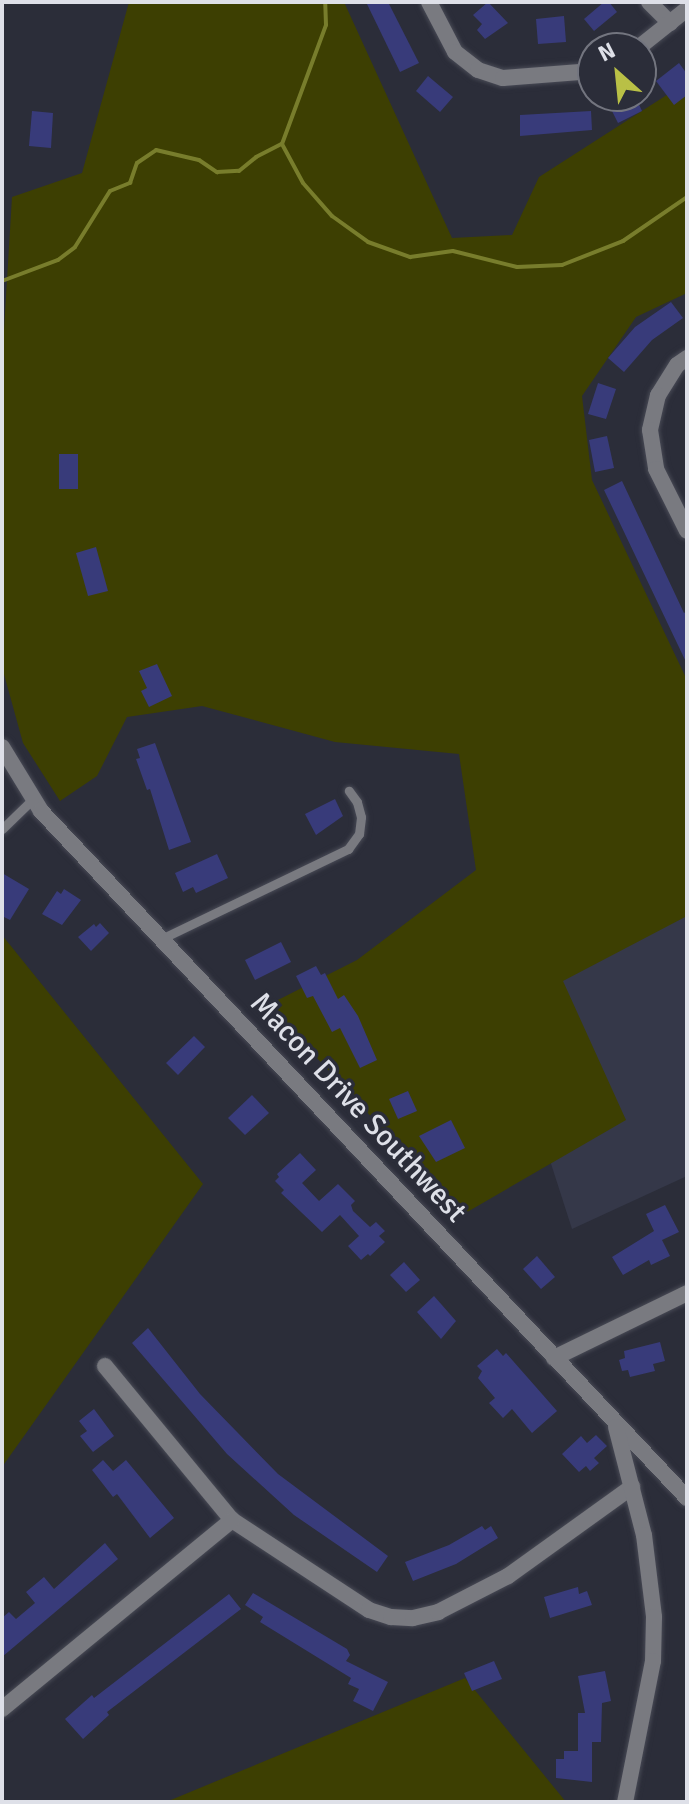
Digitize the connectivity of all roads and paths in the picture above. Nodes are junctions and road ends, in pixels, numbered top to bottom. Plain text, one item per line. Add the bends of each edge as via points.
1 (429, 2) edge
2 (649, 2) edge
3 (687, 9) edge
4 (670, 23) junction
5 (657, 33) edge
6 (577, 72) edge
7 (687, 358) edge
8 (687, 531) edge
9 (2, 747) edge
10 (349, 791) dead end
11 (33, 799) junction
12 (2, 829) edge
13 (161, 939) junction
14 (687, 1293) edge
15 (554, 1358) junction
16 (105, 1366) dead end
17 (615, 1423) junction
18 (632, 1487) junction
19 (687, 1498) edge
20 (232, 1520) junction
21 (2, 1709) edge
22 (625, 1802) edge

1 - 6 street via 446,39 478,70 503,78
2 - 4 street
3 - 4 street
4 - 5 street
7 - 8 street via 658,395 650,430 656,469
9 - 11 street, Macon Drive Southwest
10 - 13 lane via 361,817 359,834 348,849
11 - 12 lane
11 - 13 street, Macon Drive Southwest
13 - 15 street, Macon Drive Southwest
14 - 15 street
15 - 17 street, Macon Drive Southwest
16 - 20 street
17 - 18 street
17 - 19 street, Macon Drive Southwest
18 - 20 street via 508,1576 438,1612 413,1618 369,1610
18 - 22 street via 654,1617 653,1661
20 - 21 street

